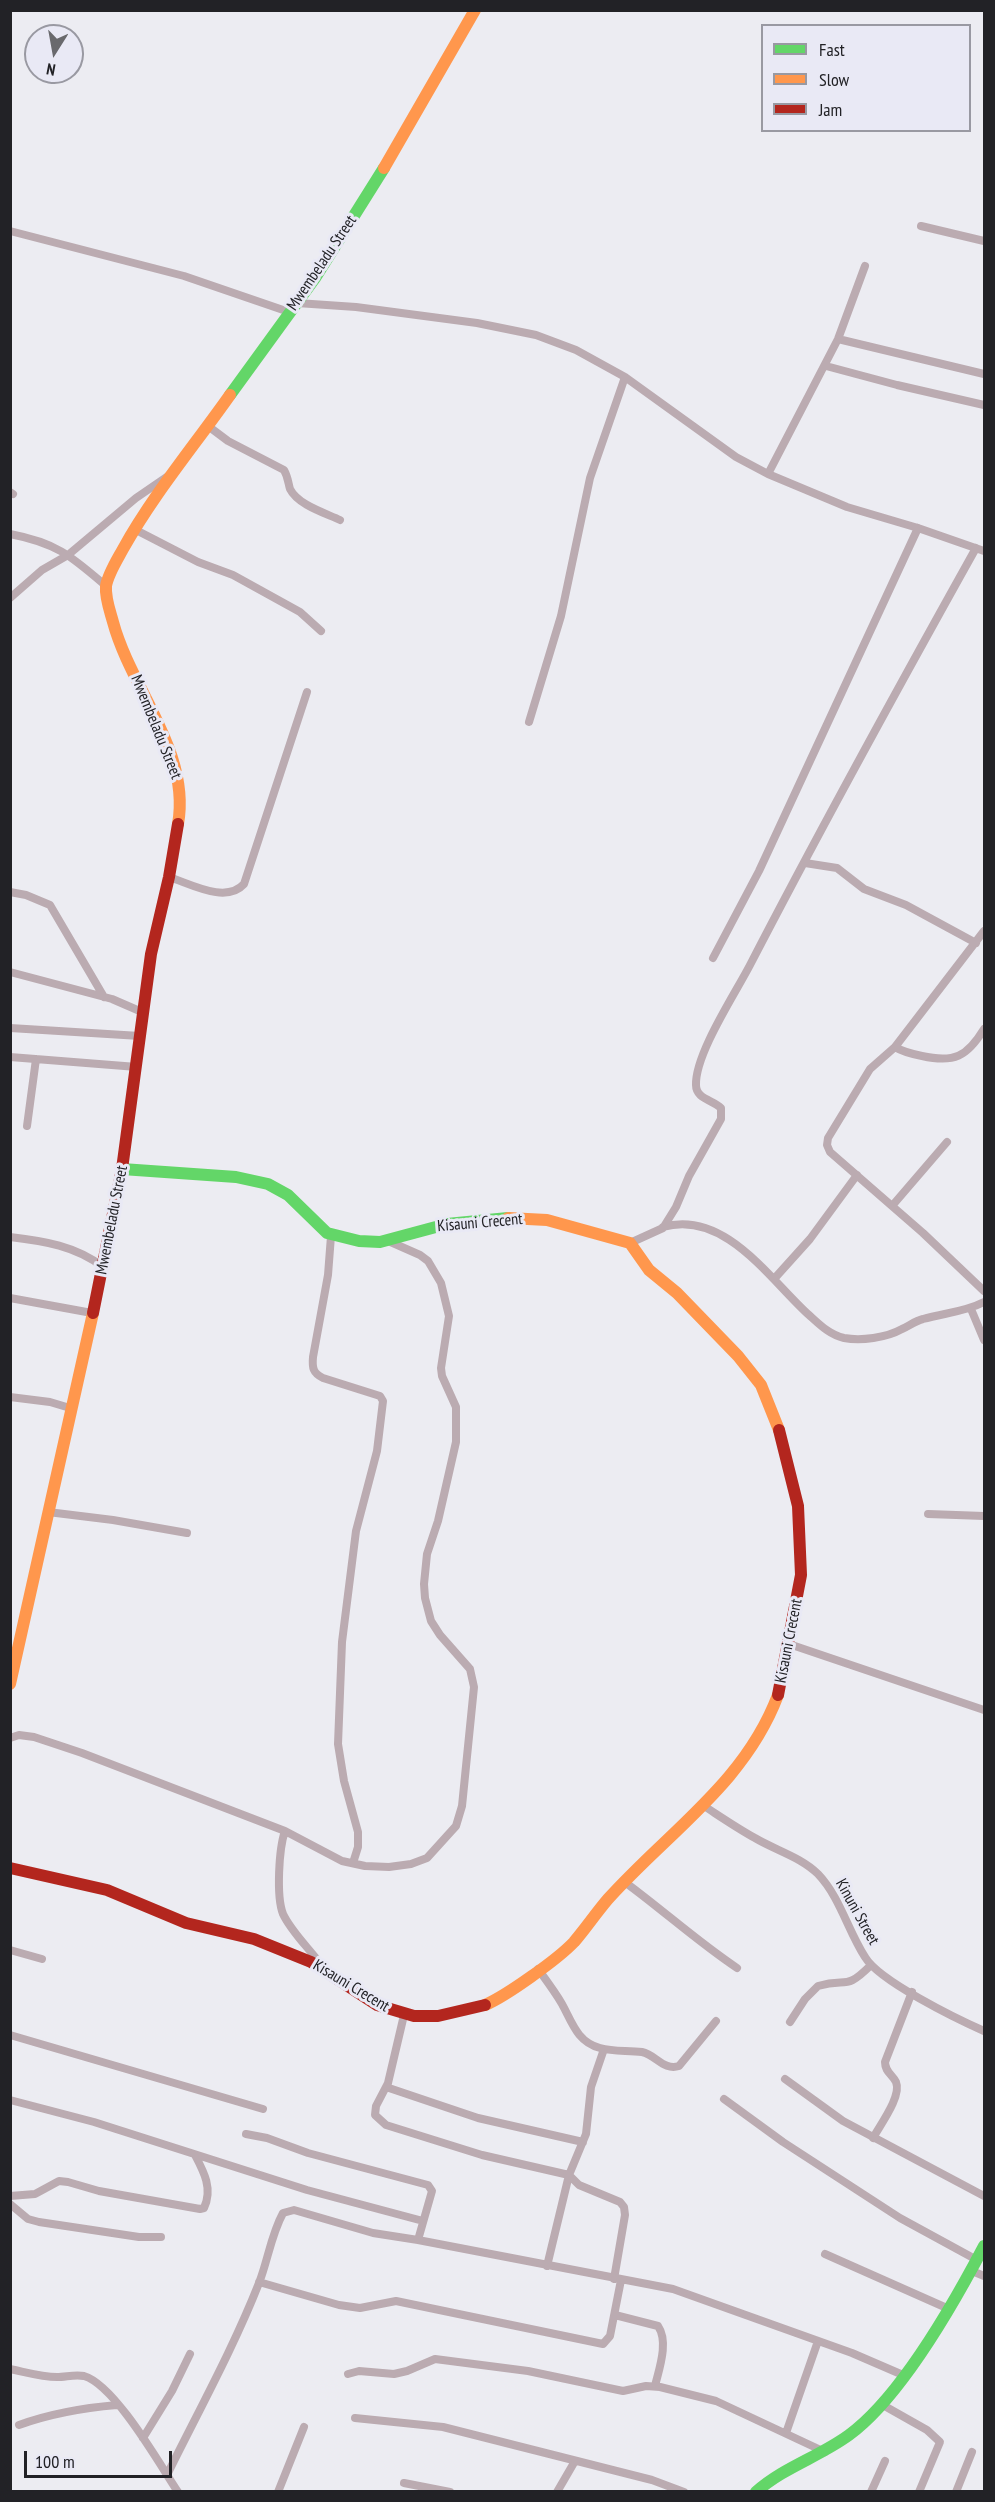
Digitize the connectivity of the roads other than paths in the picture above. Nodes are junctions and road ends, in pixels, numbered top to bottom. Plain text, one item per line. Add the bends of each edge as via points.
1 (475, 10) edge
2 (921, 226) dead end
3 (10, 231) edge
4 (984, 241) edge
5 (865, 266) dead end
6 (293, 308) junction
7 (838, 339) junction
8 (826, 366) junction
9 (984, 374) edge
10 (625, 377) junction
11 (984, 405) edge
12 (208, 426) junction
13 (173, 472) junction
14 (768, 474) junction
15 (340, 520) dead end
16 (918, 528) junction
17 (134, 529) junction
18 (10, 534) edge
19 (980, 549) edge
20 (68, 555) junction
21 (106, 586) junction
22 (10, 598) edge
23 (321, 631) dead end
24 (307, 692) dead end
25 (530, 722) dead end
26 (805, 863) junction
27 (170, 877) junction
28 (10, 892) edge
29 (984, 931) edge
30 (976, 943) junction
31 (712, 958) dead end
32 (10, 972) edge
33 (104, 997) junction
34 (142, 1012) junction
35 (10, 1028) edge
36 (984, 1029) edge
37 (140, 1036) junction
38 (895, 1047) junction
39 (10, 1057) edge
40 (36, 1059) junction
41 (137, 1067) junction
42 (27, 1126) dead end
43 (947, 1142) dead end
44 (122, 1169) junction
45 (857, 1175) junction
46 (892, 1206) junction
47 (663, 1228) junction
48 (331, 1236) junction
49 (10, 1237) edge
50 (386, 1240) junction
51 (630, 1242) junction
52 (103, 1267) junction
53 (774, 1279) junction
54 (984, 1291) edge
55 (10, 1298) edge
56 (984, 1302) edge
57 (971, 1309) junction
58 (92, 1313) junction
59 (984, 1340) edge
60 (10, 1397) edge
61 (70, 1408) junction
62 (48, 1512) junction
63 (927, 1514) dead end
64 (984, 1516) edge
65 (186, 1533) dead end
66 (789, 1644) junction
67 (10, 1684) edge
68 (984, 1710) edge
69 (10, 1738) edge
70 (705, 1806) junction
71 (285, 1831) junction
72 (353, 1863) junction
73 (10, 1868) edge
74 (627, 1883) junction
75 (10, 1950) edge
76 (42, 1959) dead end
77 (871, 1965) junction
78 (737, 1968) dead end
79 (538, 1969) junction
80 (328, 1974) junction
81 (912, 1992) junction
82 (404, 2015) junction
83 (716, 2021) dead end
84 (790, 2022) dead end
85 (984, 2031) edge
86 (10, 2035) edge
87 (604, 2049) junction
88 (785, 2079) dead end
89 (386, 2087) junction
90 (724, 2099) dead end
91 (10, 2100) edge
92 (263, 2109) dead end
93 (246, 2134) dead end
94 (873, 2138) junction
95 (583, 2142) junction
96 (195, 2155) junction
97 (569, 2175) junction
98 (10, 2196) edge
99 (984, 2196) edge
100 (10, 2204) edge
101 (423, 2221) junction
102 (161, 2237) dead end
103 (418, 2240) junction
104 (984, 2246) edge
105 (825, 2254) dead end
106 (547, 2266) junction
107 (975, 2266) junction
108 (984, 2276) edge
109 (617, 2279) junction
110 (259, 2282) junction
111 (949, 2309) junction
112 (615, 2315) junction
113 (818, 2342) junction
114 (190, 2354) dead end
115 (10, 2369) edge
116 (348, 2374) dead end
117 (903, 2375) junction
118 (655, 2386) junction
119 (881, 2404) junction
120 (117, 2405) junction
121 (355, 2418) dead end
122 (19, 2425) dead end
123 (304, 2427) dead end
124 (786, 2433) junction
125 (143, 2438) junction
126 (825, 2451) junction
127 (972, 2451) dead end
128 (575, 2461) junction
129 (885, 2461) dead end
130 (167, 2475) junction
131 (404, 2483) dead end
132 (178, 2492) edge
133 (278, 2492) edge
134 (450, 2492) edge
135 (557, 2492) edge
136 (684, 2492) edge
137 (756, 2492) edge
138 (871, 2492) edge
139 (919, 2492) edge
140 (956, 2492) edge

1 - 6 street, Mwembeladu Street via 375,184
2 - 4 street
3 - 6 street
5 - 7 street
6 - 10 street via 356,307 536,335 576,350
6 - 12 street, Mwembeladu Street
7 - 8 street
7 - 9 street
8 - 11 street
8 - 14 street
10 - 14 street via 736,457
10 - 25 street via 590,477 561,616
12 - 13 street, Mwembeladu Street
12 - 15 street via 284,470 296,496
13 - 17 street, Mwembeladu Street
13 - 20 street
14 - 16 street via 846,507
16 - 19 street
16 - 31 street via 759,871
17 - 21 street, Mwembeladu Street
17 - 23 street via 233,575 300,612
18 - 20 street via 39,539
19 - 26 street via 849,776
20 - 21 street
20 - 22 street via 42,570
21 - 27 street, Mwembeladu Street via 117,637 177,776 181,807
24 - 27 street via 244,884 224,894
26 - 30 street via 837,868 864,889 906,905
26 - 47 street via 784,896 704,1054 697,1090 700,1096 719,1105 722,1115
27 - 34 street, Mwembeladu Street
28 - 33 street via 50,905
29 - 30 street
30 - 38 street
32 - 33 street
33 - 34 street
34 - 37 street, Mwembeladu Street
35 - 37 street
36 - 38 street via 968,1050 955,1059 912,1054
37 - 41 street, Mwembeladu Street
38 - 45 street via 870,1069 828,1138 830,1152
39 - 40 street
40 - 41 street
40 - 42 street
41 - 44 street, Mwembeladu Street
43 - 46 street
44 - 48 street via 236,1177 268,1184 288,1195
44 - 52 street, Mwembeladu Street
45 - 46 street
45 - 53 street via 810,1239
46 - 54 street
47 - 51 street
47 - 53 street via 679,1225 716,1233 739,1245
48 - 50 street, Kisauni Crecent via 376,1243
48 - 72 street via 313,1370 323,1378 380,1396 383,1401 377,1451 356,1531 342,1642 338,1744 358,1832
49 - 52 street via 79,1251
50 - 51 street, Kisauni Crecent via 447,1224 508,1218 547,1220
50 - 72 street via 414,1251 428,1262 447,1301 449,1316 441,1368 456,1407 456,1442 423,1584 431,1621 470,1669 474,1687 466,1779 456,1826 427,1858 419,1861 389,1867
51 - 66 street, Kisauni Crecent via 649,1270 738,1356 771,1405 786,1450 800,1529 801,1575
52 - 58 street, Mwembeladu Street
53 - 57 street via 825,1329 844,1338 888,1335 920,1320
55 - 58 street
56 - 57 street
57 - 59 street
58 - 61 street, Mwembeladu Street
60 - 61 street
61 - 62 street, Mwembeladu Street
62 - 65 street
62 - 67 street, Mwembeladu Street
63 - 64 street
66 - 68 street
66 - 70 street, Kisauni Crecent via 781,1687 769,1718 730,1778
69 - 71 street via 34,1737 60,1745
70 - 74 street, Kisauni Crecent
70 - 77 street, Kinuni Street via 819,1875
71 - 72 street
71 - 80 street via 280,1846 282,1911
73 - 80 street, Kisauni Crecent via 107,1890 186,1923 254,1939 311,1962
74 - 78 street
74 - 79 street, Kisauni Crecent via 572,1944
75 - 76 street
77 - 81 street, Kinuni Street
77 - 84 street via 849,1983 818,1986
79 - 82 street, Kisauni Crecent via 509,1992 476,2007 438,2016
79 - 87 street via 577,2032 586,2042
80 - 82 street, Kisauni Crecent via 377,2005
81 - 85 street, Kinuni Street
81 - 94 street via 885,2062 897,2092
82 - 89 street
83 - 87 street via 675,2067 642,2052
86 - 92 street
87 - 95 street via 591,2087
88 - 94 street
89 - 95 street via 478,2118
89 - 97 street via 375,2115 386,2125 483,2155
90 - 107 street via 783,2142
91 - 96 street
93 - 101 street via 428,2185 432,2191
94 - 99 street
95 - 97 street
96 - 98 street via 208,2190 208,2199 200,2209 59,2181 35,2194
96 - 101 street
97 - 106 street
97 - 109 street via 579,2185 624,2207
100 - 102 street via 28,2219 39,2222
101 - 103 street
103 - 106 street
103 - 110 street via 286,2211 273,2235
104 - 107 street
105 - 111 street
106 - 109 street
107 - 108 street
107 - 111 street
109 - 112 street
109 - 113 street via 683,2292
110 - 112 street via 339,2305 360,2308 396,2301 603,2344 610,2336
110 - 130 street
111 - 117 street
112 - 118 street via 658,2326 662,2332
113 - 117 street
113 - 124 street
114 - 125 street
115 - 120 street via 55,2377 84,2376
116 - 118 street via 407,2372 435,2359 528,2370 623,2391
117 - 119 street
118 - 124 street via 716,2401
119 - 126 street via 850,2434
119 - 139 street via 927,2430 940,2442
120 - 122 street via 53,2413
120 - 125 street
121 - 128 street via 443,2427
123 - 133 street
124 - 126 street
125 - 130 street
126 - 137 street via 773,2478
127 - 140 street
128 - 135 street
128 - 136 street
129 - 138 street
130 - 132 street
131 - 134 street

